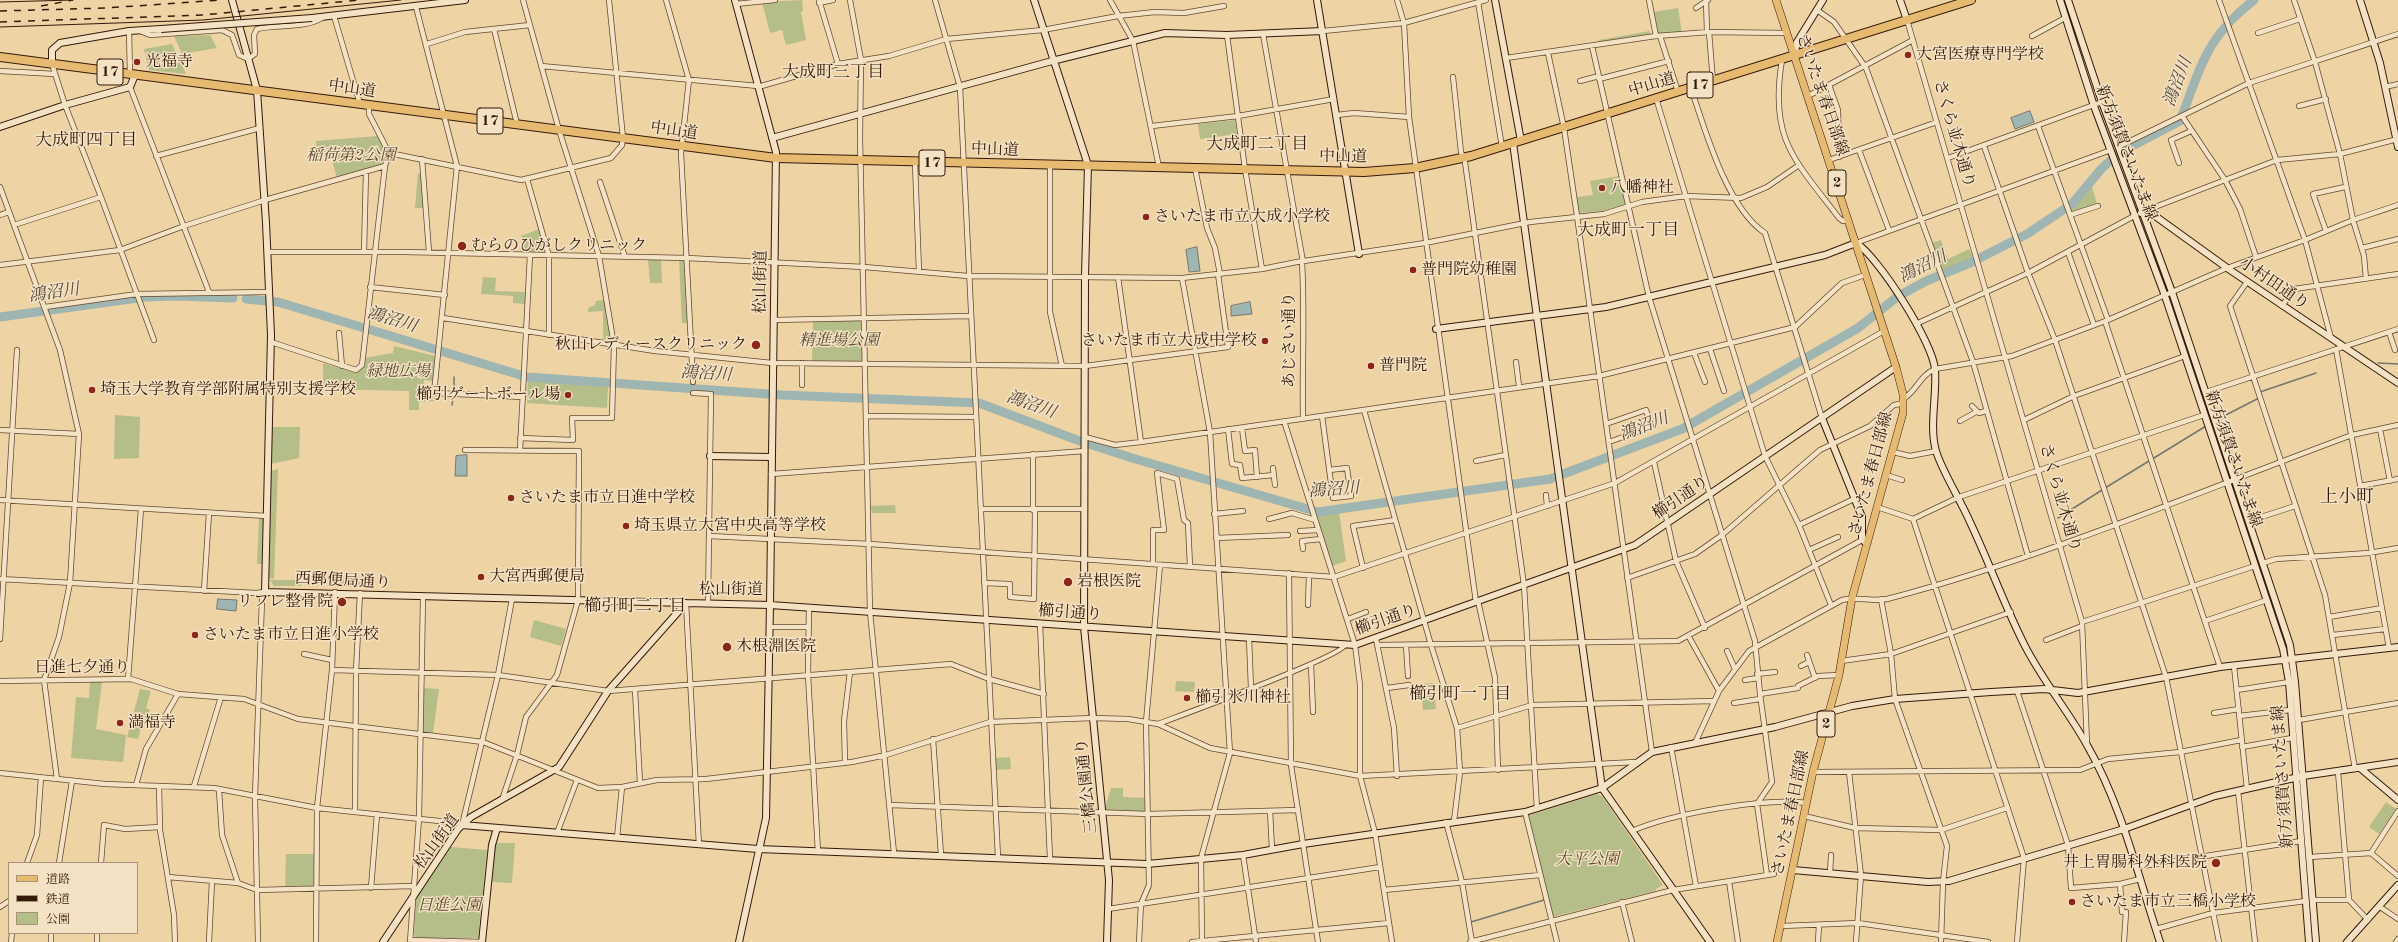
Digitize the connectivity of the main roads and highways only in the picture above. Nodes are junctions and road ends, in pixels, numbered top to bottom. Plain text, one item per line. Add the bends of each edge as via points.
1 (1777, 0) edge
2 (1971, 0) edge
3 (1794, 56) junction
4 (0, 57) edge
5 (1777, 942) edge

1 - 3 main road, さいたま春日部線 / 2
2 - 3 highway, 中山道 / 17
3 - 4 highway, 中山道 / 17 via 1463,158 1415,168 1346,172 776,158
3 - 5 main road, さいたま春日部線 / 2 via 1896,367 1903,401 1893,452 1864,542 1838,675 1813,772

